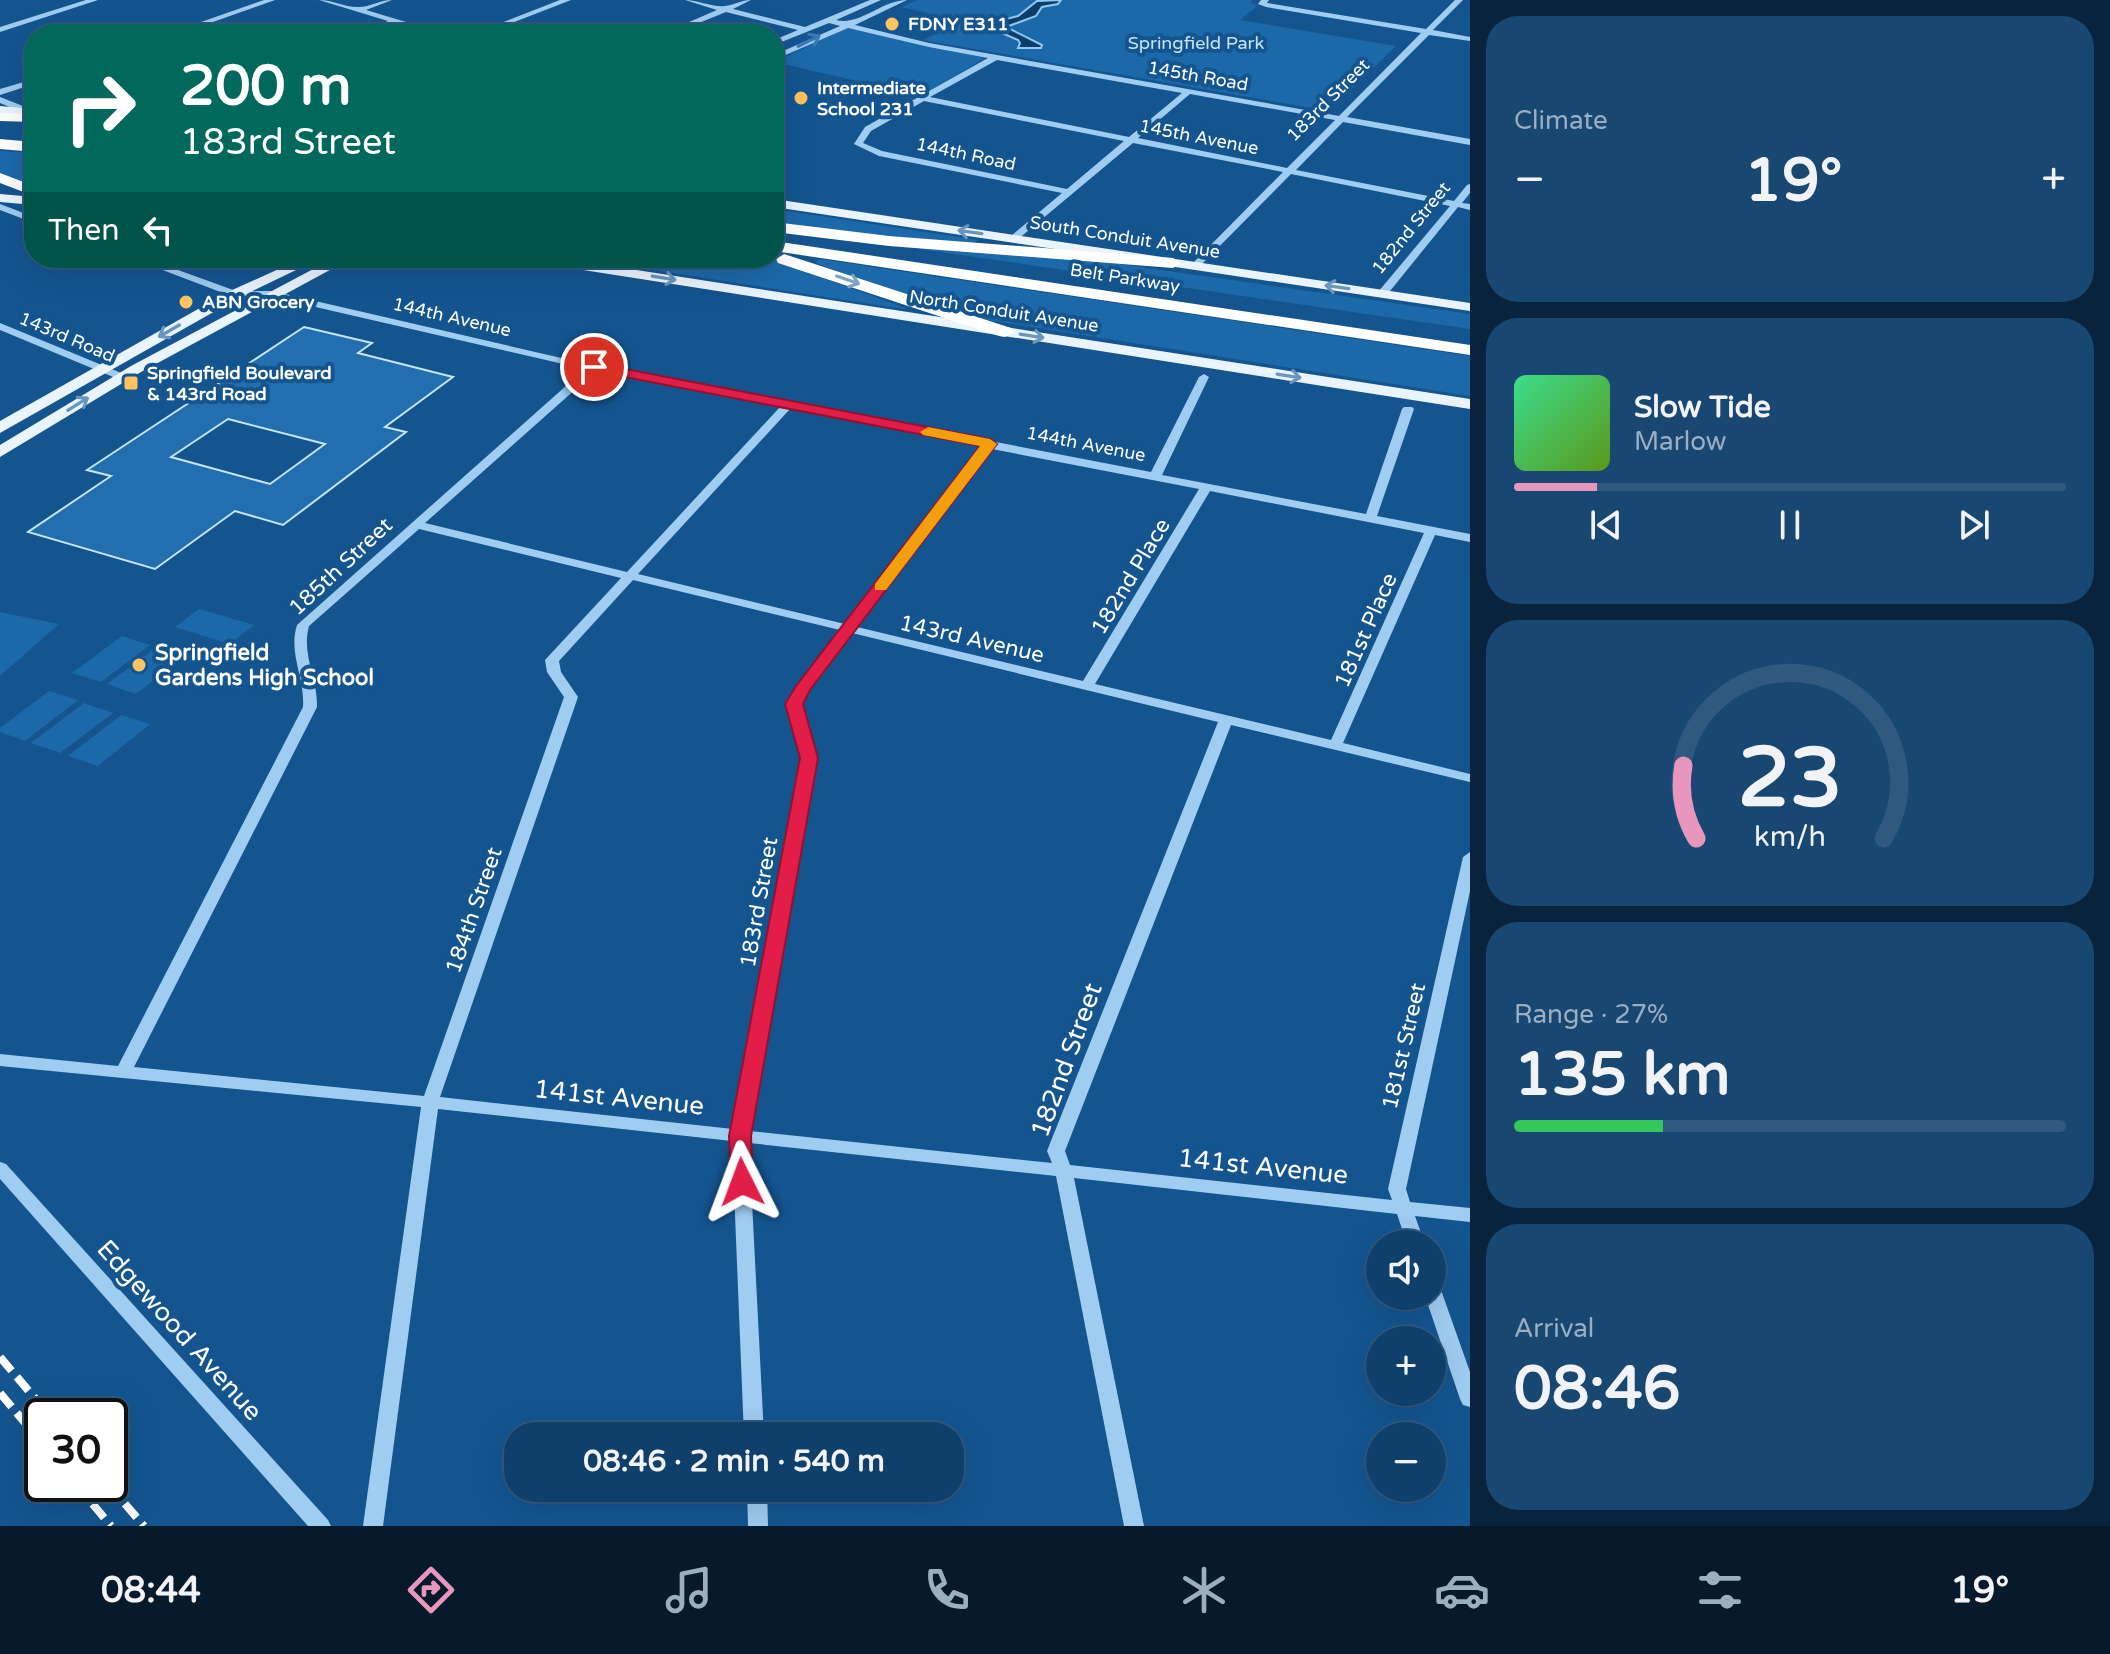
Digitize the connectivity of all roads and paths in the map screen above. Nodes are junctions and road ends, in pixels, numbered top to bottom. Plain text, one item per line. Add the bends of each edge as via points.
1 (94, 0) edge
2 (271, 0) edge
3 (323, 0) edge
4 (388, 0) edge
5 (567, 0) edge
6 (689, 0) edge
7 (747, 0) edge
8 (877, 0) edge
9 (903, 0) edge
10 (1459, 0) edge
11 (1265, 3) edge
12 (725, 9) junction
13 (359, 10) junction
14 (826, 20) junction
15 (396, 21) junction
16 (200, 24) edge
17 (388, 24) edge
18 (407, 24) edge
19 (503, 24) edge
20 (689, 24) edge
21 (784, 24) edge
22 (784, 24) edge
23 (845, 25) junction
24 (803, 29) junction
25 (0, 30) edge
26 (1426, 32) junction
27 (784, 38) edge
28 (1470, 39) edge
29 (784, 53) edge
30 (997, 56) junction
31 (24, 84) edge
32 (1189, 91) junction
33 (0, 92) edge
34 (922, 98) junction
35 (0, 100) edge
36 (0, 110) edge
37 (24, 110) edge
38 (24, 113) edge
39 (24, 115) edge
40 (0, 117) edge
41 (1341, 119) junction
42 (0, 133) edge
43 (24, 135) edge
44 (1131, 140) junction
45 (1470, 142) edge
46 (0, 144) edge
47 (24, 146) edge
48 (1288, 171) junction
49 (0, 178) edge
50 (24, 187) edge
51 (1470, 187) edge
52 (1069, 192) junction
53 (0, 198) edge
54 (24, 200) edge
55 (784, 204) edge
56 (1456, 204) junction
57 (0, 207) edge
58 (1470, 207) edge
59 (24, 216) edge
60 (784, 228) edge
61 (784, 234) edge
62 (1014, 238) junction
63 (784, 247) edge
64 (784, 260) edge
65 (1173, 263) junction
66 (1195, 266) junction
67 (164, 268) edge
68 (292, 268) edge
69 (325, 268) edge
70 (596, 268) edge
71 (235, 294) junction
72 (272, 294) junction
73 (1382, 294) junction
74 (1470, 307) edge
75 (0, 326) edge
76 (1005, 332) junction
77 (1470, 336) edge
78 (1470, 350) edge
79 (594, 367) junction
80 (104, 369) junction
81 (122, 377) junction
82 (1204, 377) dead end
83 (1470, 404) edge
84 (788, 405) junction
85 (1408, 409) dead end
86 (0, 428) edge
87 (990, 444) junction
88 (0, 452) edge
89 (1155, 476) junction
90 (1207, 486) junction
91 (1371, 517) junction
92 (418, 525) junction
93 (1431, 530) junction
94 (1470, 538) edge
95 (628, 576) junction
96 (849, 629) junction
97 (1087, 686) junction
98 (1226, 719) junction
99 (1335, 746) junction
100 (1470, 778) edge
101 (1470, 857) edge
102 (0, 1060) edge
103 (124, 1071) junction
104 (430, 1103) junction
105 (740, 1136) junction
106 (0, 1168) edge
107 (1064, 1171) junction
108 (1403, 1207) junction
109 (1470, 1215) edge
110 (1411, 1230) edge
111 (1439, 1310) edge
112 (1470, 1399) edge
113 (753, 1422) edge
114 (757, 1502) edge
115 (321, 1526) edge
116 (373, 1526) edge
117 (758, 1526) edge
118 (1134, 1526) edge

1 - 25 street
2 - 16 street
3 - 13 street
4 - 13 street
5 - 19 street
6 - 12 street
7 - 12 street
8 - 14 street
9 - 23 street
10 - 26 street, 183rd Street
11 - 26 street
12 - 20 street
12 - 22 street
13 - 15 street
14 - 23 street, 145th Road
14 - 24 street
15 - 17 street
15 - 18 street
21 - 24 street
29 -> 23 street
23 - 30 street, 145th Road
24 - 27 street
26 - 28 street
26 - 41 street, 183rd Street
30 - 32 street, 145th Road
30 - 34 street
31 - 33 street
32 - 41 street, 145th Road
32 - 44 street
34 - 44 street, 145th Avenue
34 - 52 street, 144th Road via 868,129 858,144 879,153
35 - 37 street
36 - 38 main road
39 - 40 highway
41 - 45 street, 145th Road
41 - 48 street, 183rd Street
42 - 43 highway
44 - 48 street, 145th Avenue
44 - 52 street
46 - 47 highway
48 - 56 street, 145th Avenue
48 - 66 street, 183rd Street
49 - 50 highway
51 - 56 street, 182nd Street
52 - 62 street
53 - 54 main road
62 -> 55 main road, South Conduit Avenue
56 - 58 street, 145th Avenue
56 - 73 street, 182nd Street
57 - 59 street
60 - 65 highway
61 - 77 highway, Belt Parkway
62 - 65 main road, South Conduit Avenue
63 - 78 highway, Belt Parkway
64 -> 76 highway
65 - 66 main road, South Conduit Avenue
73 -> 66 main road, South Conduit Avenue
67 - 71 street, 144th Avenue
68 - 71 main road
69 - 72 main road
70 -> 76 main road, North Conduit Avenue
71 - 72 street, 144th Avenue
71 -> 80 main road
72 - 79 street, 144th Avenue
72 - 81 main road
73 - 74 main road, South Conduit Avenue
75 - 80 street, 143rd Road
76 -> 83 main road, North Conduit Avenue
79 - 84 street, 144th Avenue
79 - 92 street, 185th Street
80 - 81 street, 143rd Road
80 - 86 main road
88 -> 81 main road
82 - 89 street
84 - 87 street, 144th Avenue
84 - 95 street, 184th Street
85 - 91 street
87 - 89 street, 144th Avenue
87 - 96 street, 183rd Street
89 - 90 street, 144th Avenue
90 - 91 street, 144th Avenue
90 - 97 street, 182nd Place
91 - 93 street, 144th Avenue
92 - 95 street, 143rd Avenue
92 - 103 street, 185th Street via 303,625 298,646 313,691 310,707
93 - 94 street, 144th Avenue
93 - 99 street, 181st Place
95 - 96 street, 143rd Avenue
95 - 104 street, 184th Street via 552,660 571,697
96 - 97 street, 143rd Avenue
96 - 105 street, 183rd Street via 794,704 809,758
97 - 98 street, 143rd Avenue
98 - 99 street, 143rd Avenue
98 - 107 street, 182nd Street via 1056,1151
99 - 100 street, 143rd Avenue
101 - 108 street, 181st Street via 1397,1189
102 - 103 street, 141st Avenue
103 - 104 street, 141st Avenue
104 - 105 street, 141st Avenue
104 - 116 street, 184th Street
105 - 107 street, 141st Avenue
105 - 113 street, 183rd Street
106 - 115 street, Edgewood Avenue
107 - 108 street, 141st Avenue
107 - 118 street, 182nd Street
108 - 109 street, 141st Avenue
108 - 110 street, 181st Street
111 - 112 street
114 - 117 street

